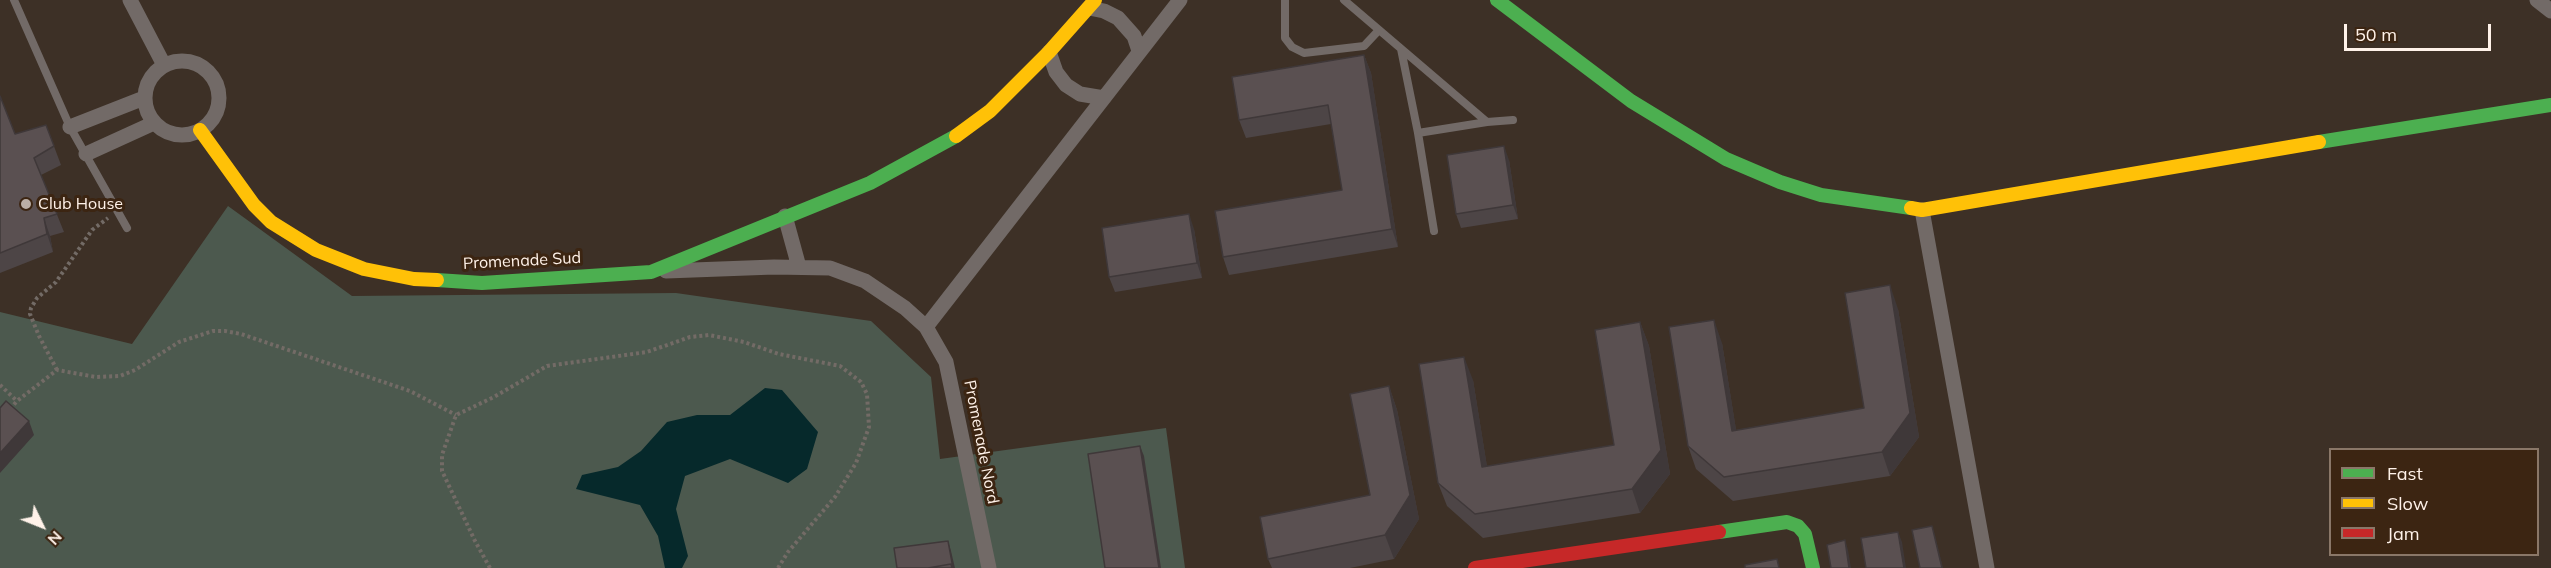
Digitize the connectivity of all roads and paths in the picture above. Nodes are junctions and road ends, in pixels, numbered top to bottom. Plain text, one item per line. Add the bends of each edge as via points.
1 (14, 0) edge
2 (130, 0) edge
3 (1180, 0) edge
4 (1284, 0) edge
5 (1344, 0) edge
6 (1497, 0) edge
7 (2537, 0) edge
8 (1092, 4) edge
9 (2551, 11) edge
10 (1379, 30) junction
11 (1401, 49) junction
12 (1049, 51) junction
13 (1140, 51) junction
14 (164, 64) junction
15 (144, 98) junction
16 (1104, 98) junction
17 (2551, 105) edge
18 (1513, 120) dead end
19 (1487, 122) junction
20 (154, 123) junction
21 (70, 127) junction
22 (200, 130) junction
23 (1418, 133) junction
24 (86, 154) junction
25 (1922, 210) junction
26 (117, 213) junction
27 (785, 216) junction
28 (127, 228) dead end
29 (1434, 231) dead end
30 (799, 267) junction
31 (651, 272) junction
32 (926, 327) junction
33 (57, 370) junction
34 (0, 385) edge
35 (17, 401) junction
36 (6, 414) edge
37 (456, 415) junction
38 (490, 568) edge
39 (778, 568) edge
40 (989, 568) edge
41 (1475, 568) edge
42 (1813, 568) edge
43 (1987, 568) edge

1 - 21 lane
2 - 14 street
3 - 13 street
4 - 10 lane via 1284,38 1304,53 1364,46
5 - 10 lane
6 - 25 street via 1631,101 1726,159 1821,195
7 - 9 street
8 - 12 street
8 - 13 street via 1119,18
10 - 11 lane
11 - 19 lane
11 - 23 lane
12 - 16 street via 1056,72 1066,85 1080,94
12 - 27 street, Promenade Sud via 990,111 948,142 870,183
13 - 16 street
14 - 15 street via 151,77
14 - 22 street via 180,60 196,63 216,81 217,109
15 - 20 street
15 - 21 street
16 - 32 street
17 - 25 street
18 - 19 lane
19 - 23 lane
20 - 22 street via 176,135
20 - 24 street
21 - 24 lane
22 - 31 street, Promenade Sud via 254,205 280,229 364,269 414,279 482,283
23 - 29 lane
24 - 26 lane
25 - 43 street
26 - 28 lane
26 - 33 path via 92,230 56,282 33,304 30,314
27 - 30 street
27 - 31 street, Promenade Sud
30 - 31 street, Promenade Nord
30 - 32 street, Promenade Nord via 830,268 865,281
32 - 40 street, Promenade Nord via 950,377
33 - 35 path
33 - 37 path via 96,377 120,376 179,342 225,331 410,391
34 - 35 path
35 - 36 path
37 - 38 path via 442,455 442,471
37 - 39 path via 547,366 647,352 698,335 724,337 844,368 861,382 867,394 867,438 849,477
41 - 42 street via 1787,522 1805,534

